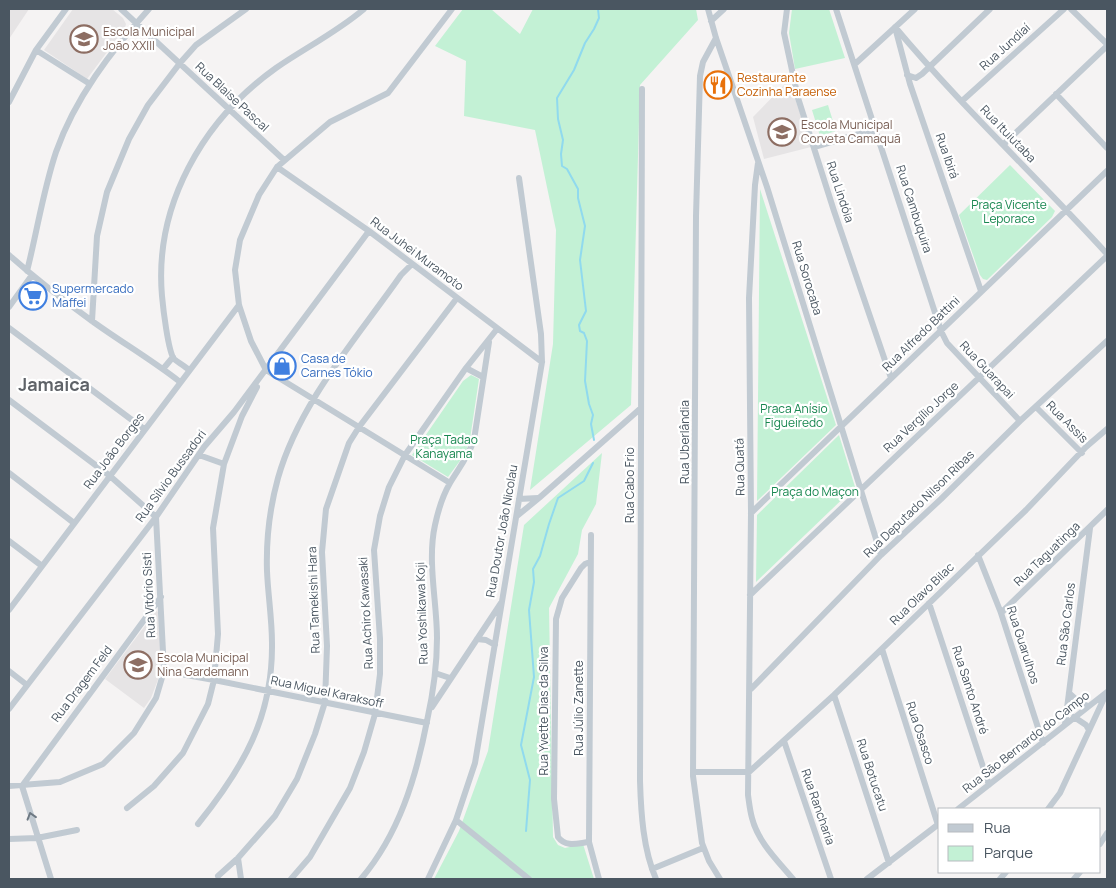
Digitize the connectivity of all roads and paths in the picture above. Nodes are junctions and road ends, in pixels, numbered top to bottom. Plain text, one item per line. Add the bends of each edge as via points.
1 (66, 9) edge
2 (121, 9) edge
3 (149, 9) edge
4 (246, 9) edge
5 (364, 9) edge
6 (452, 9) edge
7 (708, 9) edge
8 (724, 9) edge
9 (787, 9) edge
10 (836, 9) edge
11 (915, 9) edge
12 (990, 9) edge
13 (1064, 9) edge
14 (1071, 9) edge
15 (711, 21) junction
16 (136, 23) junction
17 (895, 28) junction
18 (716, 38) junction
19 (1107, 45) edge
20 (36, 50) junction
21 (180, 63) junction
22 (855, 64) junction
23 (929, 68) junction
24 (907, 75) junction
25 (90, 84) junction
26 (642, 90) dead end
27 (1056, 94) junction
28 (962, 101) junction
29 (9, 102) edge
30 (229, 110) junction
31 (876, 129) junction
32 (1002, 144) junction
33 (814, 147) junction
34 (1107, 148) edge
35 (284, 160) junction
36 (758, 162) junction
37 (277, 166) junction
38 (1107, 171) edge
39 (519, 178) dead end
40 (755, 185) junction
41 (767, 186) junction
42 (1067, 210) junction
43 (369, 231) junction
44 (9, 254) edge
45 (1107, 255) edge
46 (412, 264) junction
47 (30, 273) junction
48 (981, 291) junction
49 (457, 298) junction
50 (239, 306) junction
51 (9, 307) edge
52 (92, 321) junction
53 (9, 328) edge
54 (497, 329) junction
55 (941, 331) junction
56 (489, 340) junction
57 (1107, 341) edge
58 (173, 357) junction
59 (542, 362) junction
60 (466, 368) junction
61 (162, 369) junction
62 (190, 370) junction
63 (266, 370) junction
64 (483, 377) junction
65 (891, 378) junction
66 (979, 379) junction
67 (180, 382) junction
68 (313, 398) junction
69 (9, 400) edge
70 (1036, 407) junction
71 (640, 408) junction
72 (234, 412) junction
73 (242, 416) junction
74 (1020, 421) junction
75 (842, 426) junction
76 (360, 427) junction
77 (144, 429) junction
78 (1107, 429) edge
79 (1082, 453) junction
80 (199, 455) junction
81 (405, 455) junction
82 (224, 464) junction
83 (9, 473) edge
84 (110, 476) junction
85 (450, 483) junction
86 (861, 488) junction
87 (539, 498) junction
88 (519, 499) junction
89 (1107, 510) edge
90 (751, 513) junction
91 (517, 516) junction
92 (156, 517) junction
93 (74, 523) junction
94 (1090, 528) junction
95 (591, 535) dead end
96 (9, 541) edge
97 (881, 555) junction
98 (978, 555) junction
99 (590, 562) junction
100 (42, 566) junction
101 (750, 595) junction
102 (161, 597) junction
103 (502, 601) junction
104 (929, 603) junction
105 (9, 609) edge
106 (1001, 613) junction
107 (477, 639) junction
108 (495, 645) junction
109 (882, 649) junction
110 (164, 671) junction
111 (9, 672) edge
112 (436, 673) junction
113 (450, 678) junction
114 (214, 680) junction
115 (27, 685) junction
116 (751, 689) junction
117 (269, 691) junction
118 (1107, 692) edge
119 (1069, 693) junction
120 (834, 694) junction
121 (325, 702) junction
122 (1088, 706) junction
123 (9, 709) edge
124 (430, 710) junction
125 (375, 714) junction
126 (1074, 717) junction
127 (427, 724) junction
128 (1065, 724) junction
129 (1089, 730) junction
130 (784, 741) junction
131 (1043, 743) junction
132 (694, 772) junction
133 (749, 772) junction
134 (989, 784) junction
135 (9, 786) edge
136 (22, 786) junction
137 (127, 808) dead end
138 (959, 808) edge
139 (1049, 808) edge
140 (456, 820) junction
141 (938, 821) edge
142 (198, 824) dead end
143 (938, 825) edge
144 (77, 830) dead end
145 (37, 838) junction
146 (9, 839) edge
147 (589, 842) junction
148 (703, 848) junction
149 (238, 858) junction
150 (888, 862) junction
151 (652, 869) junction
152 (218, 876) dead end
153 (51, 879) edge
154 (241, 879) edge
155 (291, 879) edge
156 (361, 879) edge
157 (428, 879) edge
158 (529, 879) edge
159 (599, 879) edge
160 (656, 879) edge
161 (720, 879) edge
162 (794, 879) edge
163 (831, 879) edge
164 (867, 879) edge

1 - 20 street
2 - 16 street, Rua Blaise Pascal
3 - 16 street
4 - 21 street via 196,45
5 - 30 street via 276,69
6 - 35 street via 388,93 330,122
7 - 15 street, Rua Sorocaba
8 - 15 street
9 - 33 street, Rua Lindóia via 784,33 798,98
10 - 22 street, Rua Cambuquira
11 - 17 street
12 - 23 street
13 - 28 street, Rua Jundiaí
14 - 19 street
15 - 18 street, Rua Sorocaba
16 - 21 street, Rua Blaise Pascal
16 - 25 street
17 - 22 street
17 - 23 street, Rua Ituiutaba
17 - 24 street, Rua Ibirá
18 - 36 street, Rua Sorocaba
18 - 132 street, Rua Uberlândia via 700,76 696,216
19 - 27 street
20 - 25 street
20 - 29 street
21 - 30 street, Rua Blaise Pascal
21 - 52 street via 148,105 129,139 107,192 97,236
22 - 31 street, Rua Cambuquira
23 - 24 street via 916,78
23 - 28 street, Rua Ituiutaba
24 - 48 street, Rua Ibirá
25 - 47 street via 56,153 43,197
26 - 71 street, Rua Cabo Frio
27 - 32 street
27 - 34 street
28 - 32 street, Rua Ituiutaba
30 - 35 street, Rua Blaise Pascal
30 - 58 street via 194,156 172,208 164,241 160,273 164,318
31 - 33 street
31 - 55 street, Rua Cambuquira
32 - 42 street, Rua Ituiutaba
33 - 65 street, Rua Lindóia
35 - 37 street
36 - 40 street, Rua Quatá
36 - 41 street, Rua Sorocaba
37 - 43 street, Rua Juhei Muramoto
37 - 50 street via 259,195 240,240 235,270
38 - 42 street, Rua Alfredo Battini
39 - 59 street, Rua Doutor João Nicolau
40 - 41 street
40 - 90 street, Rua Quatá via 749,298
41 - 75 street, Rua Sorocaba
42 - 45 street, Rua Ituiutaba
42 - 48 street, Rua Alfredo Battini
43 - 46 street, Rua Juhei Muramoto
43 - 63 street, Rua Sílvio Bussadori
44 - 47 street
45 - 66 street, Rua Vergílio Jorge
46 - 49 street, Rua Juhei Muramoto
46 - 68 street
47 - 51 street
47 - 52 street
48 - 55 street, Rua Alfredo Battini
49 - 54 street, Rua Juhei Muramoto
49 - 76 street, Rua Tamekishi Hara
50 - 62 street, Rua João Borges
50 - 63 street
52 - 61 street
53 - 77 street
54 - 56 street, Rua Achiro Kawasaki
54 - 59 street, Rua Juhei Muramoto
55 - 65 street, Rua Alfredo Battini
55 - 66 street, Rua Guarapai via 947,343
56 - 60 street, Rua Achiro Kawasaki
56 - 64 street, Rua Yoshikawa Koji
57 - 70 street, Rua Deputado Nilson Ribas
58 - 61 street
58 - 62 street
59 - 88 street, Rua Doutor João Nicolau
60 - 64 street
60 - 81 street, Rua Achiro Kawasaki
61 - 67 street
62 - 67 street, Rua João Borges
63 - 68 street
63 - 72 street, Rua Sílvio Bussadori
63 - 73 street
64 - 85 street, Rua Yoshikawa Koji via 474,440 469,455
65 - 75 street, Rua Alfredo Battini
66 - 74 street, Rua Guarapai
66 - 86 street, Rua Vergílio Jorge
67 - 77 street, Rua João Borges
68 - 76 street
68 - 117 street via 288,446 270,513 267,570 272,644
69 - 84 street
70 - 74 street, Rua Deputado Nilson Ribas
70 - 79 street, Rua Assis
71 - 87 street
71 - 151 street, Rua Cabo Frio via 640,781 641,808
72 - 73 street
72 - 80 street, Rua Sílvio Bussadori
73 - 82 street
74 - 97 street, Rua Deputado Nilson Ribas
75 - 86 street, Rua Sorocaba
75 - 90 street, Rua Alfredo Battini
76 - 81 street
76 - 121 street, Rua Tamekishi Hara via 349,443 326,509 322,552 328,646
77 - 84 street, Rua João Borges
78 - 79 street, Rua Olavo Bilac
79 - 98 street, Rua Olavo Bilac
80 - 82 street
80 - 92 street, Rua Sílvio Bussadori
81 - 85 street
81 - 125 street, Rua Achiro Kawasaki via 389,487 374,550 380,639
82 - 114 street via 213,528 218,634
83 - 93 street
84 - 92 street
84 - 93 street, Rua João Borges
85 - 112 street, Rua Yoshikawa Koji via 435,526 431,557
86 - 97 street, Rua Sorocaba
86 - 101 street, Rua Vergílio Jorge
87 - 88 street
87 - 91 street
88 - 91 street, Rua Doutor João Nicolau
89 - 94 street, Rua Taguatinga
90 - 101 street, Rua Quatá
91 - 103 street, Rua Doutor João Nicolau
92 - 102 street, Rua Vitório Sisti
92 - 115 street, Rua Sílvio Bussadori
93 - 100 street, Rua João Borges
94 - 106 street, Rua Taguatinga
94 - 119 street, Rua São Carlos
95 - 99 street, Rua Júlio Zanette
96 - 100 street
97 - 116 street, Rua Deputado Nilson Ribas
98 - 104 street, Rua Olavo Bilac
98 - 106 street, Rua Guarulhos
99 - 147 street, Rua Júlio Zanette
99 - 147 street, Rua Yvette Dias da Silva via 581,568 562,598 556,620 554,800 558,837 562,842
100 - 105 street, Rua João Borges
101 - 116 street, Rua Quatá
102 - 110 street, Rua Vitório Sisti
102 - 136 street, Rua Dragem Feld
103 - 107 street
103 - 108 street, Rua Doutor João Nicolau
104 - 109 street, Rua Olavo Bilac
104 - 134 street, Rua Santo André
106 - 131 street, Rua Guarulhos
107 - 108 street
107 - 113 street
108 - 140 street, Rua Doutor João Nicolau via 475,762
109 - 120 street, Rua Olavo Bilac
109 - 141 street, Rua Osasco
110 - 114 street, Rua Miguel Karaksoff
110 - 136 street, Rua Vitório Sisti via 156,698 134,733 102,764 60,782
111 - 115 street
112 - 113 street
112 - 124 street, Rua Yoshikawa Koji
113 - 124 street
114 - 117 street, Rua Miguel Karaksoff
114 - 137 street via 208,704 183,753 154,786
115 - 123 street, Rua Sílvio Bussadori
116 - 133 street, Rua Quatá
117 - 121 street, Rua Miguel Karaksoff
117 - 142 street via 260,723 244,758
118 - 122 street, Rua São Bernardo do Campo
118 - 129 street
119 - 122 street via 1080,704
119 - 128 street, Rua São Carlos
120 - 130 street, Rua Olavo Bilac
120 - 150 street, Rua Botucatu
121 - 125 street, Rua Miguel Karaksoff
121 - 149 street, Rua Tamekishi Hara via 297,779 275,816
122 - 126 street, Rua São Bernardo do Campo
124 - 127 street, Rua Yoshikawa Koji
125 - 127 street, Rua Miguel Karaksoff
125 - 155 street, Rua Achiro Kawasaki via 350,788 310,857
126 - 128 street, Rua São Bernardo do Campo
126 - 129 street
127 - 156 street, Rua Yoshikawa Koji via 412,785 395,826 373,865
128 - 131 street, Rua São Bernardo do Campo
129 - 139 street via 1060,792
130 - 133 street, Rua Olavo Bilac
130 - 163 street, Rua Rancharia
131 - 134 street, Rua São Bernardo do Campo
132 - 133 street
132 - 148 street, Rua Uberlândia
133 - 162 street, Rua Quatá via 752,818 769,851
134 - 138 street, Rua São Bernardo do Campo
135 - 136 street, Rua Vitório Sisti
145 -> 136 street
140 - 157 street, Rua Doutor João Nicolau
140 - 158 street
143 - 150 street
144 - 145 street
145 - 146 street
145 - 153 street
147 - 159 street, Rua Júlio Zanette
148 - 151 street
148 - 161 street, Rua Uberlândia
149 - 152 street, Rua Tamekishi Hara
149 - 154 street
150 - 164 street
151 - 160 street, Rua Cabo Frio

